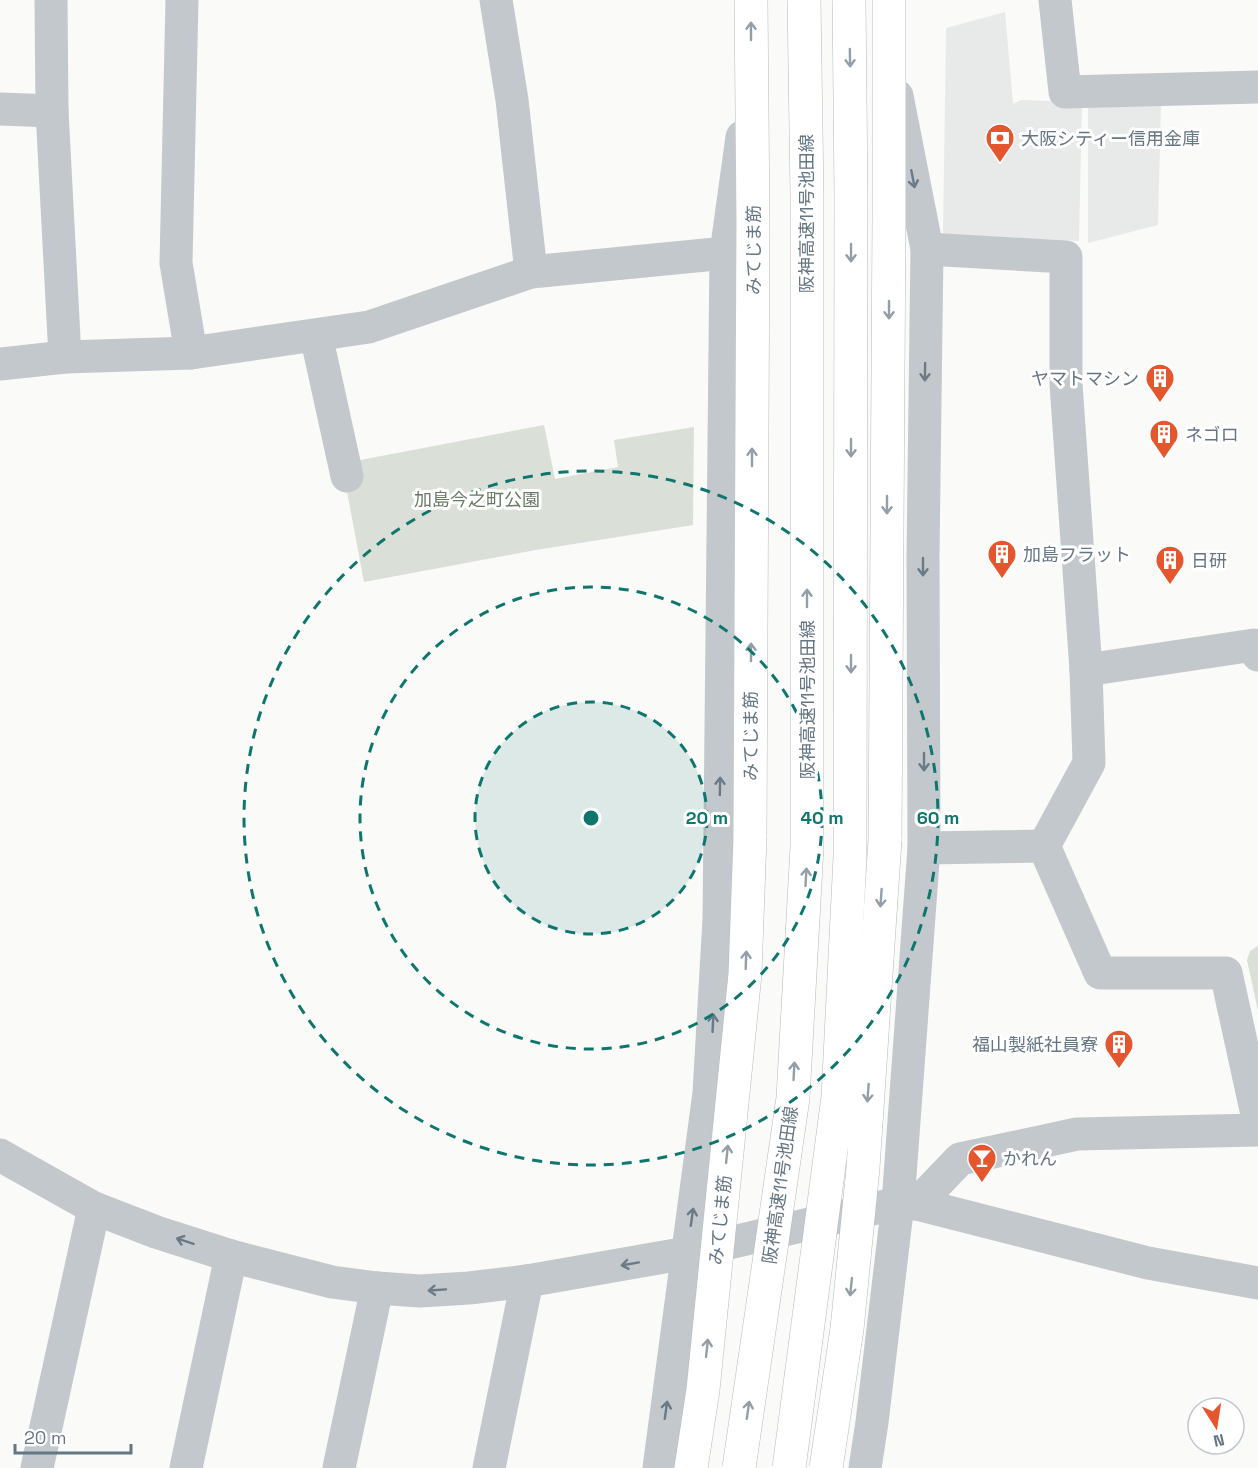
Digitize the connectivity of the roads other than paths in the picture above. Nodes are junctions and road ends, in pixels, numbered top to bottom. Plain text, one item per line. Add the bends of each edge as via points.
1 (51, 0) edge
2 (182, 0) edge
3 (496, 0) edge
4 (751, 0) edge
5 (804, 0) edge
6 (849, 0) edge
7 (889, 0) edge
8 (1055, 0) edge
9 (890, 59) junction
10 (752, 68) junction
11 (1258, 87) edge
12 (0, 109) edge
13 (52, 111) junction
14 (927, 249) junction
15 (726, 253) junction
16 (531, 272) junction
17 (316, 335) junction
18 (191, 353) junction
19 (65, 357) junction
20 (0, 364) edge
21 (347, 476) dead end
22 (1258, 655) edge
23 (1086, 670) junction
24 (1044, 846) junction
25 (924, 848) junction
26 (1258, 1119) edge
27 (1258, 1130) edge
28 (0, 1155) edge
29 (908, 1204) junction
30 (94, 1208) junction
31 (687, 1253) junction
32 (231, 1256) junction
33 (527, 1281) junction
34 (1258, 1283) edge
35 (377, 1288) junction
36 (37, 1468) edge
37 (186, 1468) edge
38 (339, 1468) edge
39 (489, 1468) edge
40 (659, 1468) edge
41 (691, 1468) edge
42 (739, 1468) edge
43 (789, 1468) edge
44 (826, 1468) edge
45 (865, 1468) edge

1 - 13 street
2 - 18 street via 176,263
3 - 16 street via 512,100
10 -> 4 main road, みてじま筋
42 -> 5 main road, 阪神高速11号池田線, bridge via 793,1098 807,847
6 -> 43 main road, bridge via 850,857 838,1097
7 - 9 main road
8 - 11 street via 1065,92
9 -> 14 street
9 -> 44 main road, bridge via 885,840 863,1168 847,1329
10 - 15 street
41 -> 10 main road, みてじま筋, bridge via 704,1378 745,974 750,837
12 - 13 street
13 - 19 street
14 - 23 street via 1066,257 1066,384
14 -> 25 street via 922,556
15 - 16 street
31 -> 15 street via 709,1093 719,919
16 - 17 street via 369,327
17 - 18 street
17 - 21 street
18 - 19 street
19 - 20 street
22 - 23 street via 1254,645
23 - 24 street via 1089,763
24 - 25 street
24 - 26 street via 1100,974 1226,974
25 - 29 street
27 - 29 street via 1077,1134 960,1159
28 - 30 street
29 - 31 street
29 - 34 street via 1148,1263
29 - 45 street
32 -> 30 street
30 - 36 street
31 -> 33 street
40 -> 31 street
32 - 35 street via 332,1282
32 - 37 street
33 -> 35 street via 420,1291
33 - 39 street
35 - 38 street

